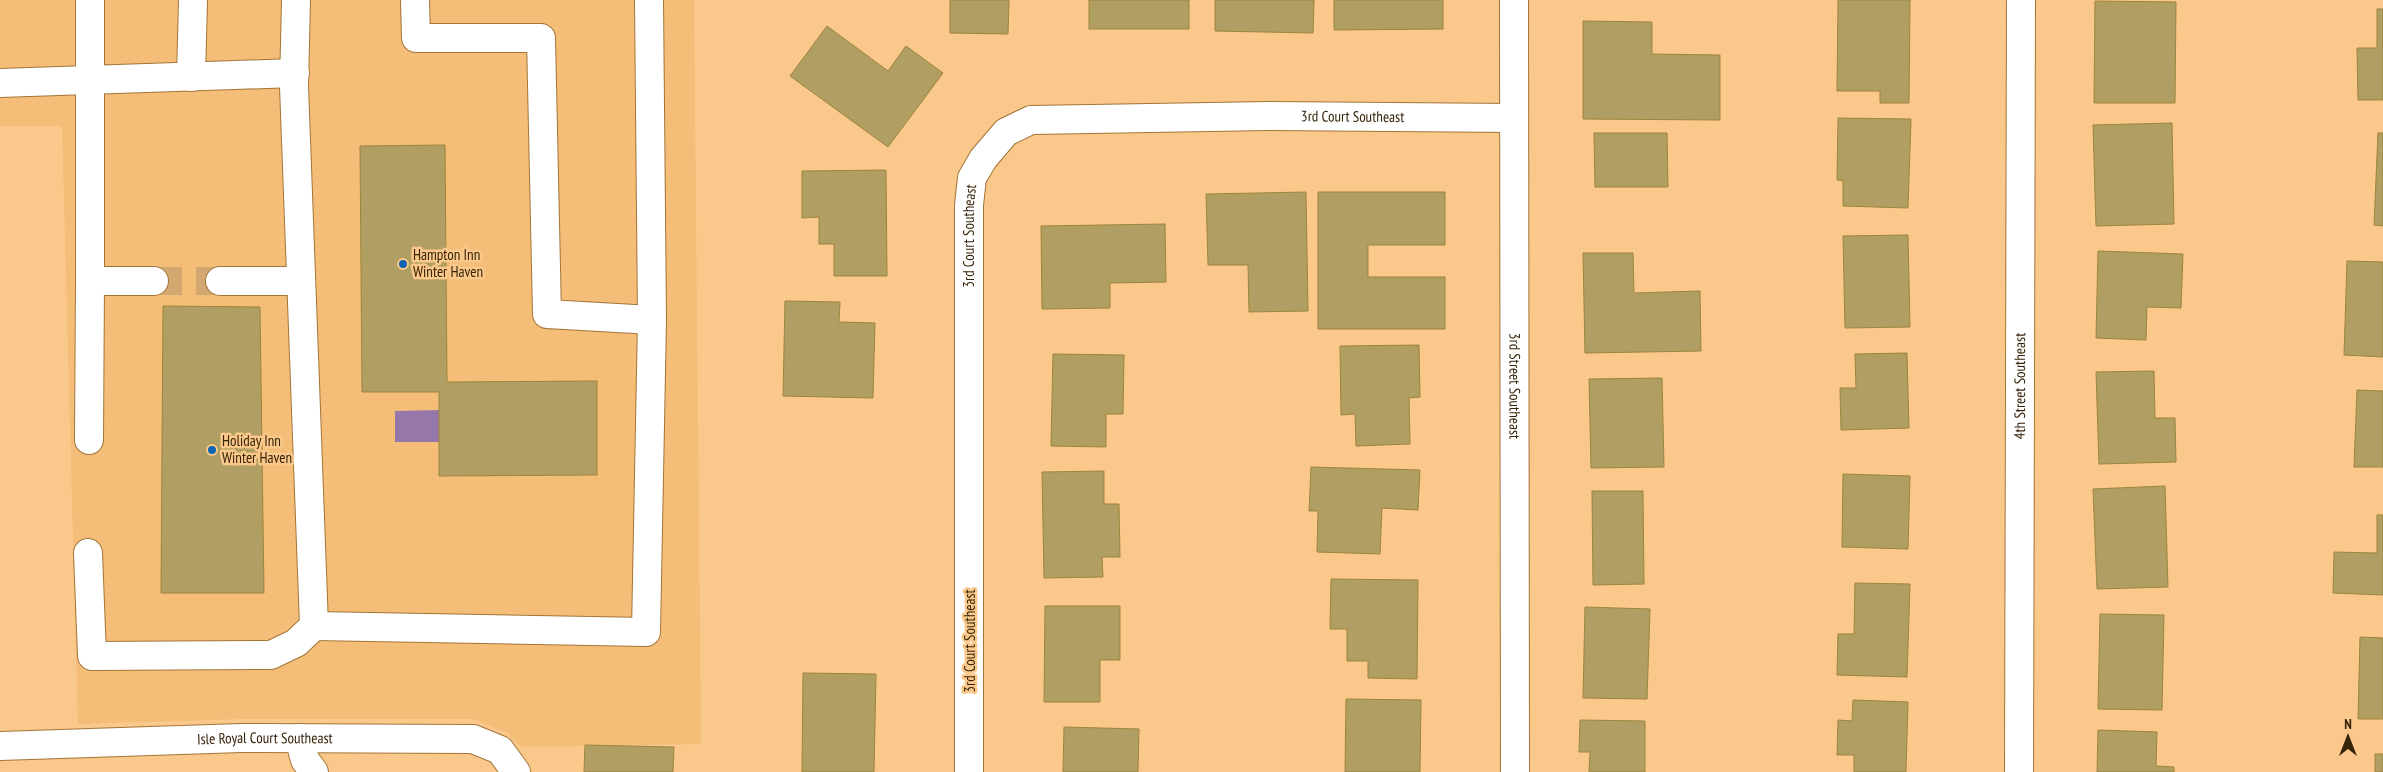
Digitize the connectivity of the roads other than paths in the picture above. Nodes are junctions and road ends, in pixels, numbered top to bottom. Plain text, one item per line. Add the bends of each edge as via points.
1 (90, 0) edge
2 (193, 0) edge
3 (296, 0) edge
4 (415, 0) edge
5 (649, 0) edge
6 (1514, 0) edge
7 (2021, 0) edge
8 (295, 73) junction
9 (191, 77) junction
10 (90, 81) junction
11 (0, 83) edge
12 (1514, 118) junction
13 (90, 281) junction
14 (154, 281) tunnel mouth
15 (220, 281) tunnel mouth
16 (301, 281) junction
17 (652, 320) junction
18 (89, 440) dead end
19 (88, 553) dead end
20 (314, 626) junction
21 (299, 738) junction
22 (0, 746) edge
23 (314, 772) edge
24 (516, 772) edge
25 (969, 772) edge
26 (1515, 772) edge
27 (2019, 772) edge

1 - 10 street
2 - 9 street
3 - 8 street
4 - 17 street via 416,38 541,38 547,314
5 - 17 street
6 - 12 street, 3rd Street Southeast
7 - 27 street, 4th Street Southeast
8 - 9 street
8 - 16 street
9 - 10 street
10 - 11 street
10 - 13 street
12 - 25 street, 3rd Court Southeast via 1269,116 1031,120 1006,132 972,178 969,205
12 - 26 street, 3rd Street Southeast
13 - 14 street
13 - 18 street
15 - 16 street
16 - 20 street
17 - 20 street via 646,632
19 - 20 street via 92,656 271,655 296,643
21 - 22 street, Isle Royal Court Southeast
21 - 23 street
21 - 24 street, Isle Royal Court Southeast via 473,739 500,750

